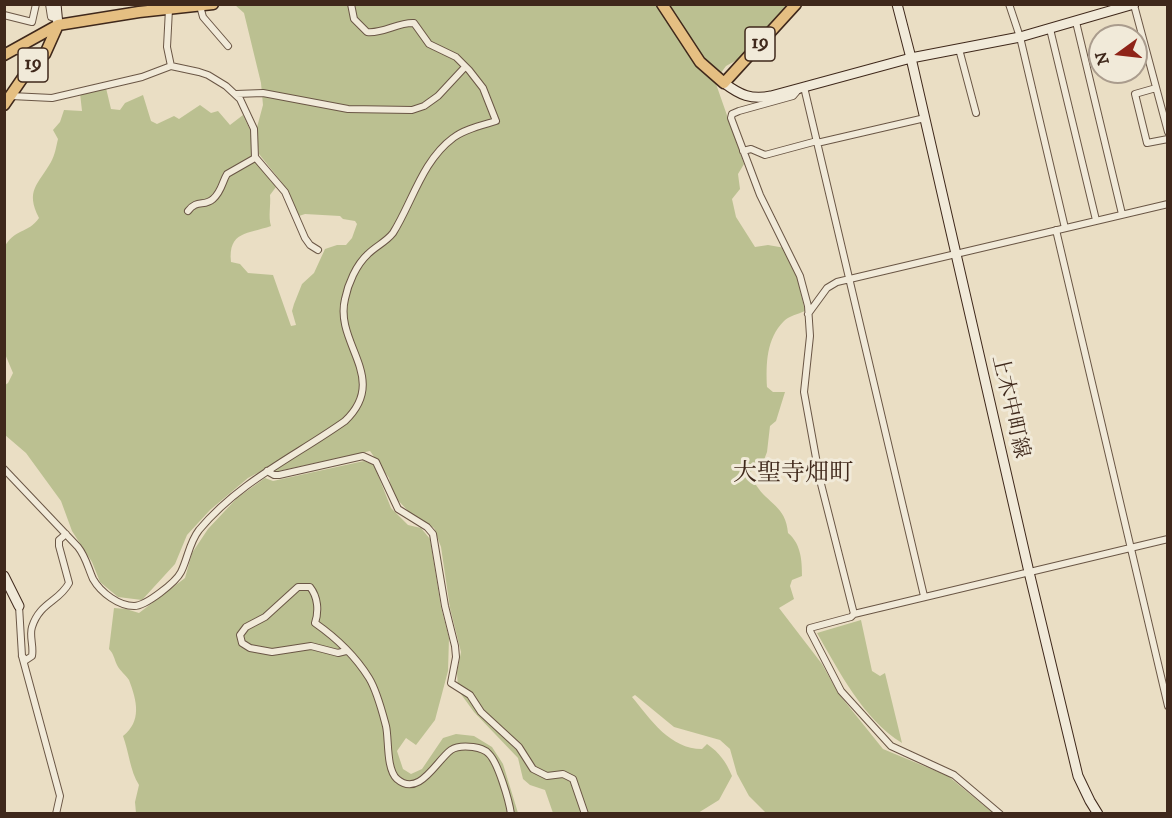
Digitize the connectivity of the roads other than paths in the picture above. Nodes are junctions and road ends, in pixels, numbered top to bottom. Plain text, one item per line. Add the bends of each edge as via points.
1 (36, 4) edge
2 (49, 4) edge
3 (56, 4) edge
4 (213, 4) edge
5 (351, 4) edge
6 (662, 4) edge
7 (796, 4) edge
8 (897, 4) edge
9 (1009, 4) edge
10 (1134, 5) edge
11 (200, 6) edge
12 (169, 9) junction
13 (1107, 9) edge
14 (4, 15) edge
15 (58, 22) junction
16 (1076, 22) junction
17 (1050, 29) junction
18 (1020, 37) junction
19 (228, 46) dead end
20 (15, 49) junction
21 (959, 49) junction
22 (4, 55) edge
23 (911, 58) junction
24 (33, 65) junction
25 (171, 66) junction
26 (465, 67) junction
27 (724, 83) junction
28 (802, 88) junction
29 (1156, 88) junction
30 (236, 94) junction
31 (8, 101) edge
32 (976, 113) dead end
33 (925, 118) junction
34 (1167, 132) edge
35 (1167, 139) edge
36 (817, 142) junction
37 (744, 151) junction
38 (255, 157) junction
39 (1167, 204) edge
40 (188, 211) dead end
41 (1122, 214) junction
42 (1096, 220) junction
43 (1065, 228) junction
44 (1056, 230) junction
45 (318, 250) dead end
46 (955, 254) junction
47 (849, 279) junction
48 (808, 314) junction
49 (4, 469) edge
50 (267, 471) junction
51 (66, 534) junction
52 (1167, 539) edge
53 (1130, 547) junction
54 (1029, 572) junction
55 (4, 576) edge
56 (8, 593) edge
57 (924, 596) junction
58 (19, 606) joint
59 (854, 614) junction
60 (346, 651) junction
61 (22, 656) junction
62 (1167, 706) edge
63 (56, 813) edge
64 (512, 813) edge
65 (585, 813) edge
66 (1000, 813) edge
67 (1098, 813) edge

1 - 14 street via 32,22
2 - 15 street via 51,17
3 - 15 main road
4 - 11 main road, 19
5 - 26 street via 354,19 367,32 414,23 429,44 456,57
6 - 27 main road, 19 via 700,62
7 - 27 main road, 19
8 - 23 main road, 上木中町線
9 - 18 street
10 - 13 main road
10 - 29 street
11 - 12 main road, 19
11 - 19 street via 203,17
12 - 15 main road, 19
12 - 25 street via 167,47
13 - 16 main road
15 - 20 main road
15 - 24 main road, 19 via 45,54
16 - 17 main road
16 - 41 street
17 - 18 main road
17 - 42 street
18 - 21 main road
18 - 43 street
20 - 22 main road
20 - 24 street via 33,60
21 - 23 main road
21 - 32 street
23 - 28 main road
23 - 33 main road, 上木中町線
24 - 31 main road, 19
25 - 30 street via 208,75
25 - 31 street via 142,77 52,98
26 - 30 street via 438,96 412,110 348,109 263,93
26 - 50 street via 483,88 496,121 458,135 441,149 393,233 368,254 354,275 344,312 363,375 357,409
27 - 28 main road via 741,95 756,98
28 - 36 street
28 - 37 street via 793,96 732,114 731,122
29 - 34 street
29 - 35 street via 1135,94 1147,143
30 - 38 street via 254,129
33 - 36 street
33 - 46 main road, 上木中町線
36 - 37 street via 765,155 751,149
36 - 47 street
37 - 48 street via 764,203 800,276
38 - 40 street via 225,176 213,199 194,204
38 - 45 street via 285,192 305,238
39 - 41 street
41 - 42 street
42 - 43 street
43 - 44 street
44 - 46 street
44 - 53 street
46 - 47 street
46 - 54 main road, 上木中町線
47 - 48 street via 827,288
47 - 57 street
48 - 59 street via 810,336 804,392 820,480
49 - 51 street
50 - 51 street via 249,482 200,530 180,574 144,604 125,604 100,588 84,555
50 - 65 street via 279,475 363,456 376,462 398,509 434,534 455,646 451,683 470,695 481,712 519,747 533,769 547,776 562,774 573,779
51 - 61 street via 59,540 69,583 39,612 31,633 32,656 26,660
52 - 53 street
53 - 54 street
53 - 62 street
54 - 57 street
54 - 67 main road, 上木中町線 via 1078,776
55 - 56 main road
56 - 58 main road
57 - 59 street
58 - 61 street
59 - 66 street via 810,628 841,691 891,746 954,775
60 - 60 street via 315,623 318,604 313,590 306,586 298,587 240,635 245,646 266,651 310,646 338,653
60 - 64 street via 372,685 386,725 392,772 397,779 408,784 418,782 451,750 479,748 488,752 495,764
61 - 63 street via 58,784

